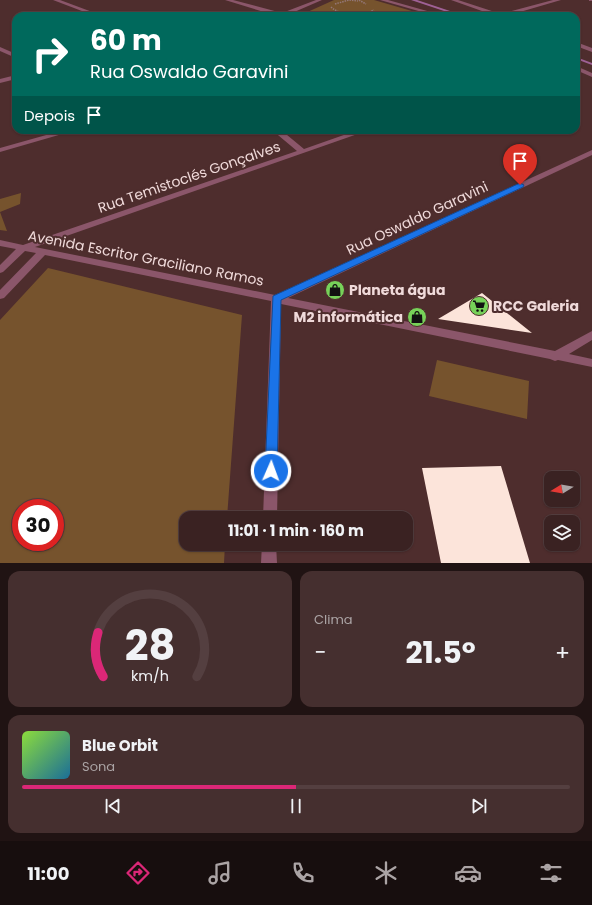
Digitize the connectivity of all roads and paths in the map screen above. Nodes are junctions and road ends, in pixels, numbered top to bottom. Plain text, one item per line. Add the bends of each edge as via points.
1 (55, 0) edge
2 (227, 0) edge
3 (320, 0) edge
4 (359, 0) edge
5 (382, 0) edge
6 (453, 0) edge
7 (559, 0) edge
8 (371, 2) dead end
9 (335, 4) dead end
10 (366, 4) junction
11 (371, 6) dead end
12 (375, 7) dead end
13 (89, 12) edge
14 (268, 12) edge
15 (291, 12) edge
16 (367, 12) edge
17 (427, 12) edge
18 (489, 12) edge
19 (516, 12) edge
20 (580, 46) edge
21 (0, 49) edge
22 (592, 50) edge
23 (12, 54) edge
24 (580, 70) edge
25 (592, 75) edge
26 (12, 78) edge
27 (0, 81) edge
28 (58, 134) edge
29 (281, 134) edge
30 (353, 134) edge
31 (0, 150) edge
32 (302, 151) junction
33 (592, 152) edge
34 (0, 243) edge
35 (23, 248) junction
36 (43, 252) junction
37 (0, 270) edge
38 (0, 296) edge
39 (276, 299) junction
40 (592, 335) edge
41 (556, 357) junction
42 (592, 363) edge
43 (270, 511) edge
44 (269, 551) edge
45 (268, 563) edge

1 - 13 street
2 - 14 street
3 - 15 street
4 - 9 path
4 - 10 path
5 - 17 street
6 - 18 street
7 - 19 street
8 - 10 path
10 - 11 path
12 - 16 path
20 - 22 street
21 - 23 street
24 - 25 street
26 - 27 street
28 - 31 street
29 - 32 street
30 - 32 street, Rua Temistoclés Gonçalves
32 - 35 street, Rua Temistoclés Gonçalves
33 - 39 street, Rua Oswaldo Garavini
34 - 35 street, Avenida Escritor Graciliano Ramos
35 - 36 street, Avenida Escritor Graciliano Ramos
35 - 37 street
36 - 38 street
36 - 39 street, Avenida Escritor Graciliano Ramos
39 - 41 street, Avenida Escritor Graciliano Ramos
39 - 43 street
40 - 41 street
41 - 42 street, Avenida Escritor Graciliano Ramos
44 - 45 street

